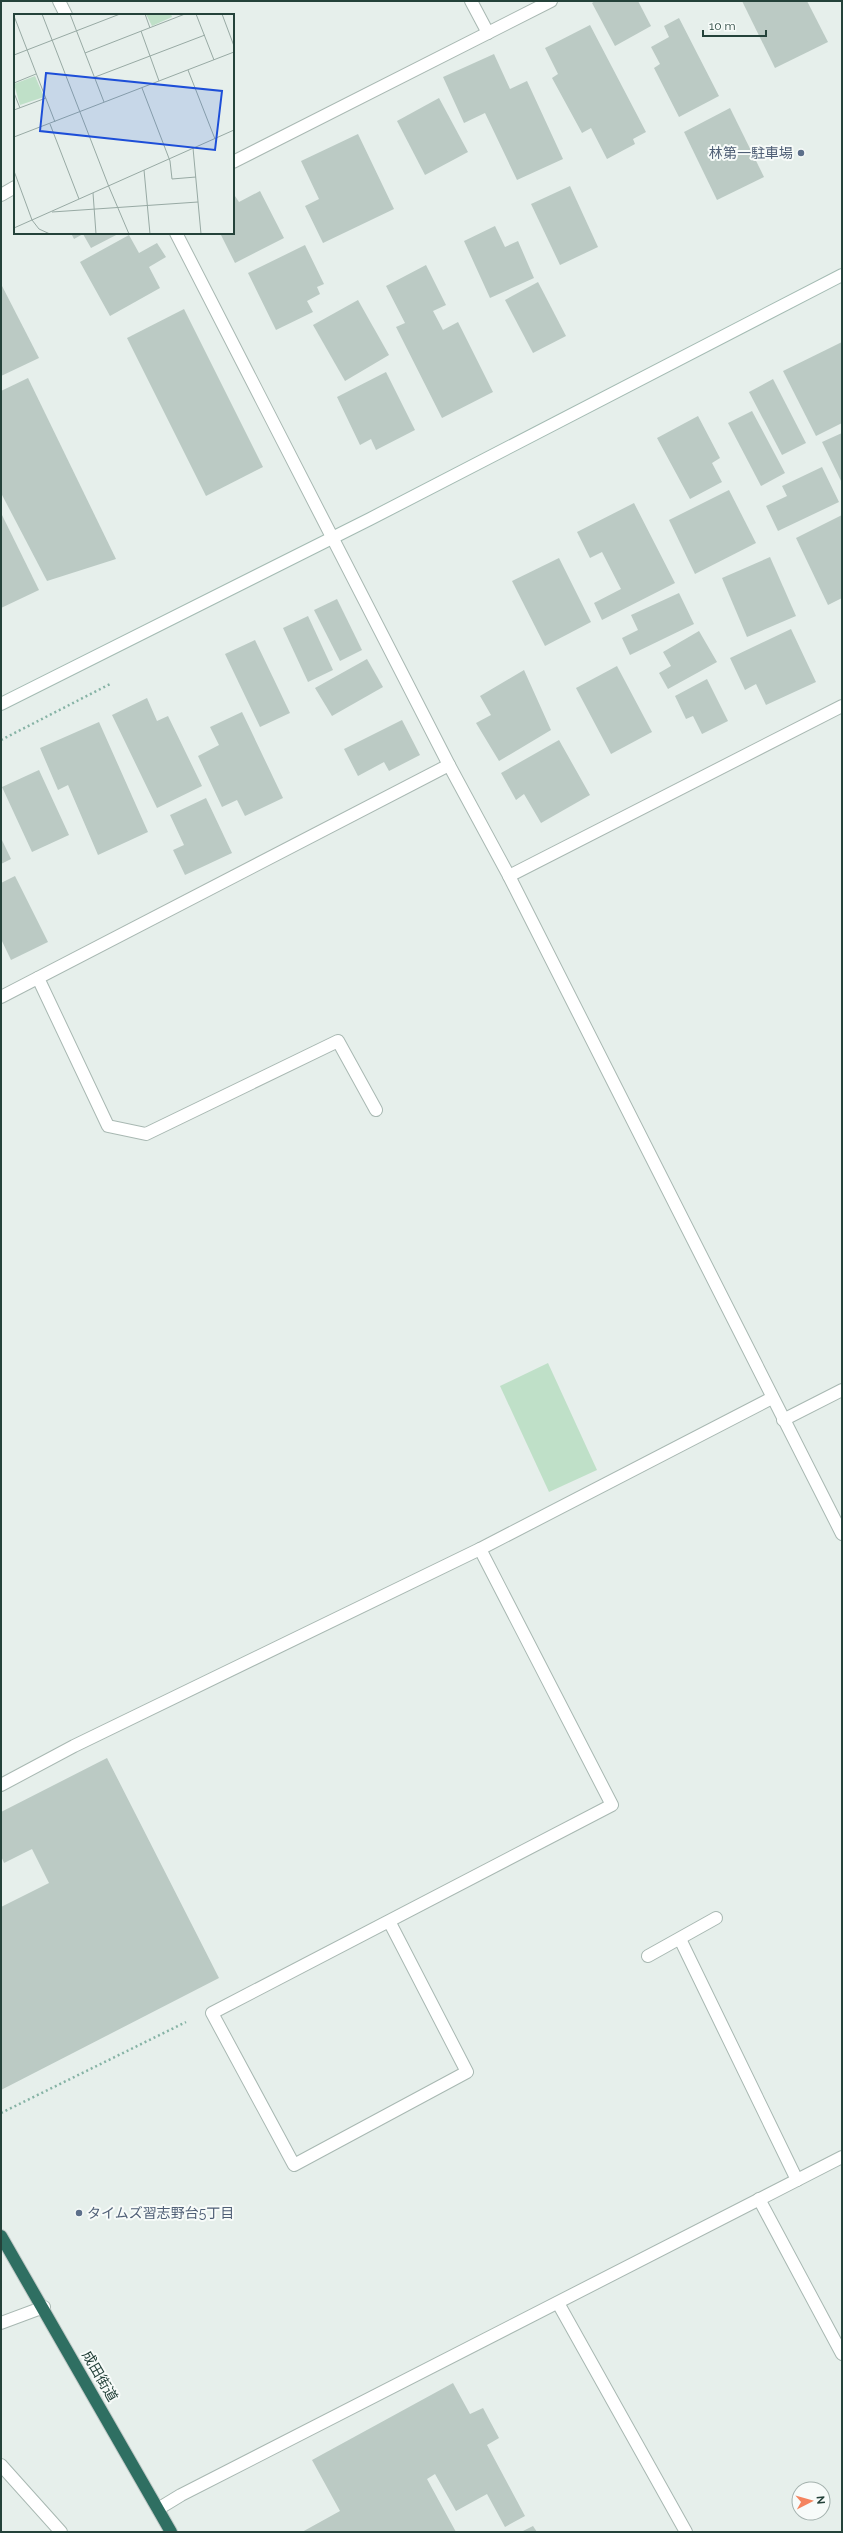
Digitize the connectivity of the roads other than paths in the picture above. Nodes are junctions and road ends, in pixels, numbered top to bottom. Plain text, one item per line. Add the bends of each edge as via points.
1 (59, 1) edge
2 (471, 1) edge
3 (551, 1) edge
4 (66, 14) edge
5 (488, 33) junction
6 (234, 161) edge
7 (14, 188) edge
8 (1, 194) edge
9 (177, 234) edge
10 (842, 275) edge
11 (332, 538) junction
12 (1, 704) edge
13 (842, 706) edge
14 (449, 765) junction
15 (509, 876) junction
16 (38, 978) junction
17 (1, 997) edge
18 (376, 1110) dead end
19 (842, 1390) edge
20 (772, 1398) junction
21 (783, 1420) junction
22 (842, 1534) edge
23 (480, 1548) junction
24 (1, 1785) edge
25 (716, 1918) dead end
26 (388, 1921) junction
27 (680, 1939) junction
28 (648, 1956) dead end
29 (842, 2157) edge
30 (797, 2180) junction
31 (759, 2199) junction
32 (1, 2236) edge
33 (558, 2303) junction
34 (44, 2307) junction
35 (1, 2323) edge
36 (842, 2354) edge
37 (1, 2465) edge
38 (158, 2509) junction
39 (61, 2532) edge
40 (171, 2532) edge
41 (686, 2532) edge

1 - 4 street
2 - 5 street
3 - 5 street
5 - 6 street
7 - 8 street
9 - 11 street
10 - 11 street
11 - 12 street
11 - 14 street
13 - 15 street
14 - 15 street
14 - 16 street
15 - 20 street
16 - 17 street
16 - 18 street via 108,1126 146,1134 338,1041
19 - 21 street
20 - 21 street
20 - 23 street
21 - 22 street
23 - 24 street via 74,1746
23 - 26 street via 612,1805
25 - 27 street
26 - 26 street via 212,2012 294,2165 467,2072
27 - 28 street
27 - 30 street
29 - 30 street
30 - 31 street
31 - 33 street
31 - 36 street
32 - 34 highway, 成田街道
33 - 38 street
33 - 41 street
34 - 35 street
34 - 38 highway, 成田街道
37 - 39 street
38 - 40 highway, 成田街道

